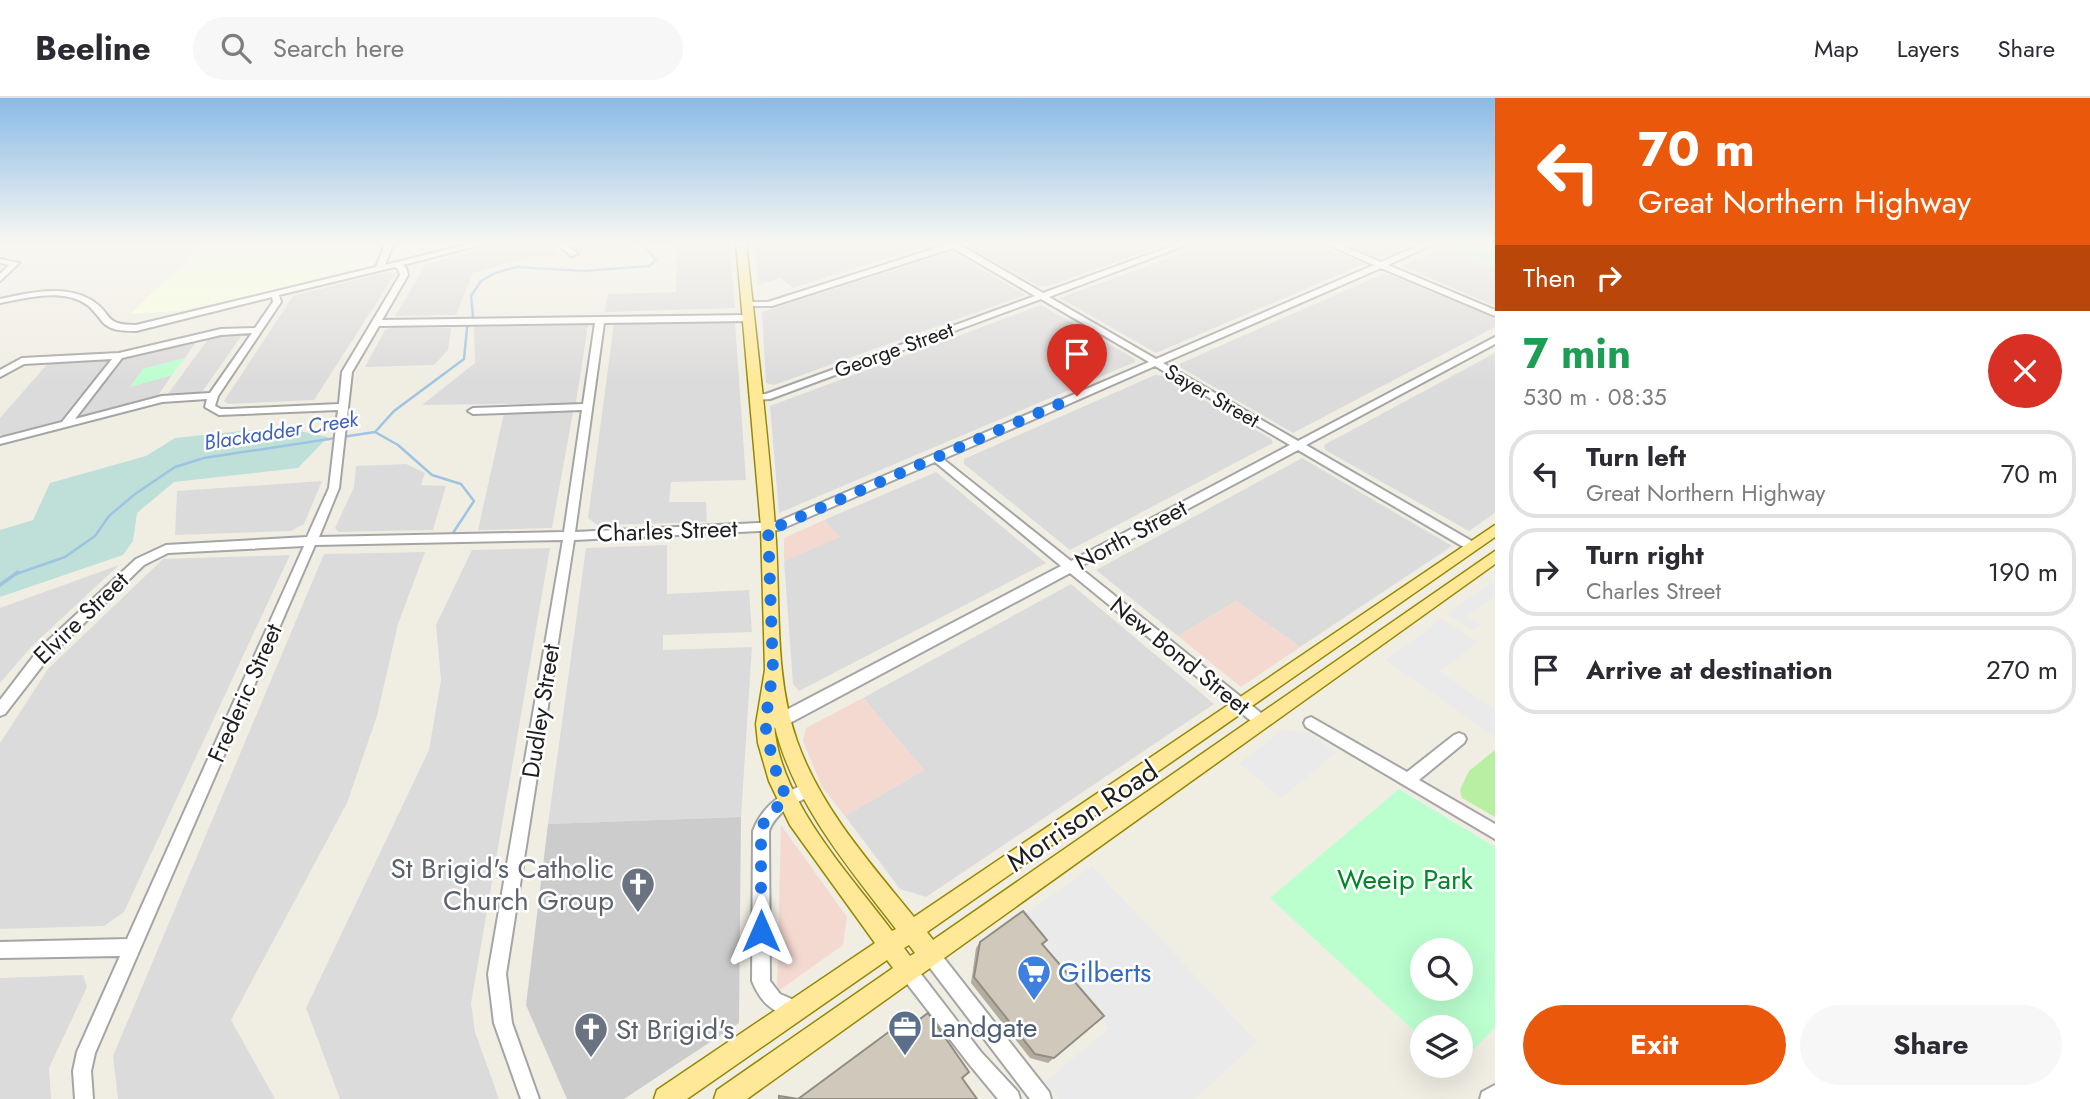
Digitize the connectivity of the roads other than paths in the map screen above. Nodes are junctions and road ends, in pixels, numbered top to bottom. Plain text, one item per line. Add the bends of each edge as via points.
1 (301, 289) edge
2 (397, 289) edge
3 (746, 289) edge
4 (817, 289) edge
5 (1028, 289) edge
6 (1063, 289) edge
7 (1326, 289) edge
8 (1437, 289) edge
9 (275, 295) junction
10 (1041, 297) junction
11 (0, 301) edge
12 (748, 311) junction
13 (1495, 313) edge
14 (600, 319) junction
15 (378, 323) junction
16 (459, 323) joint
17 (486, 323) joint
18 (258, 330) junction
19 (1495, 340) edge
20 (119, 356) junction
21 (22, 361) joint
22 (1155, 363) junction
23 (0, 374) edge
24 (213, 396) junction
25 (755, 397) junction
26 (342, 407) junction
27 (586, 407) junction
28 (473, 411) dead end
29 (66, 423) junction
30 (0, 441) edge
31 (1299, 446) junction
32 (936, 458) junction
33 (768, 527) junction
34 (1495, 530) edge
35 (569, 536) junction
36 (313, 541) junction
37 (1471, 546) junction
38 (178, 547) joint
39 (1494, 558) edge
40 (1448, 562) junction
41 (1070, 568) junction
42 (1242, 706) junction
43 (0, 710) edge
44 (1261, 721) junction
45 (774, 722) junction
46 (1311, 723) dead end
47 (1459, 739) dead end
48 (1408, 780) junction
49 (810, 789) junction
50 (787, 800) junction
51 (1495, 832) edge
52 (913, 932) junction
53 (132, 947) junction
54 (890, 947) junction
55 (0, 950) edge
56 (930, 954) junction
57 (908, 971) junction
58 (798, 1010) junction
59 (1495, 1094) edge
60 (84, 1099) edge
61 (530, 1099) edge
62 (667, 1099) edge
63 (726, 1099) edge
64 (1011, 1099) edge
65 (1042, 1099) edge
66 (1489, 1099) edge

1 - 9 street
2 - 15 street, Frederic Street
3 - 12 main road
4 - 12 street
5 - 10 street, Sayer Street
6 - 10 street, George Street
7 - 22 street, Charles Street
8 - 13 street
9 - 11 street via 155,325 124,328 104,321 88,302 71,296
9 - 18 street via 277,302
10 - 22 street, Sayer Street
10 - 25 street, George Street via 767,397
12 - 14 street
12 - 25 main road
14 - 17 street
14 - 27 street, Dudley Street
15 - 16 street
15 - 26 street, Frederic Street via 347,372
16 - 17 street
18 - 20 street via 221,331
18 - 24 street
19 - 31 street, North Street
20 - 21 street
20 - 29 street
21 - 23 street
22 - 31 street, Sayer Street
22 - 32 street, Charles Street
24 - 26 street via 214,410
24 - 29 street via 162,398
25 - 33 main road
26 - 36 street, Frederic Street via 334,488
27 - 28 street
27 - 35 street, Dudley Street
29 - 30 street
31 - 37 street, Sayer Street
31 - 41 street, North Street
32 - 33 street, Charles Street
32 - 41 street, New Bond Street
33 - 35 street, Charles Street
33 - 45 main road
34 - 37 main road, Morrison Road
34 - 39 main road via 1489,542
35 - 36 street, Charles Street
35 - 61 street, Dudley Street via 498,974 497,1005 504,1034
36 - 38 street, Charles Street
36 - 53 street, Frederic Street
37 - 40 main road, Morrison Road
38 - 43 street, Elvire Street via 154,553 130,571 44,653
39 - 40 main road
39 - 44 main road, Morrison Road
40 - 42 main road, Morrison Road
41 - 42 street, New Bond Street
41 - 45 street, North Street
42 - 44 street, New Bond Street
42 - 52 main road, Morrison Road
44 - 56 main road, Morrison Road
45 - 49 main road
45 - 50 main road via 773,763
46 - 48 street
47 - 48 street
48 - 51 street
49 - 50 street
49 - 52 main road
50 - 54 main road
50 - 58 street via 772,809 761,831 761,981 774,1001
52 - 54 main road, Morrison Road
52 - 56 main road
53 - 55 street
53 - 60 street, Frederic Street via 86,1052
54 - 57 main road
54 - 58 main road, Morrison Road
56 - 57 main road, Morrison Road
56 - 65 street
57 - 63 main road, Morrison Road
57 - 64 street
58 - 62 main road, Morrison Road
59 - 66 street

